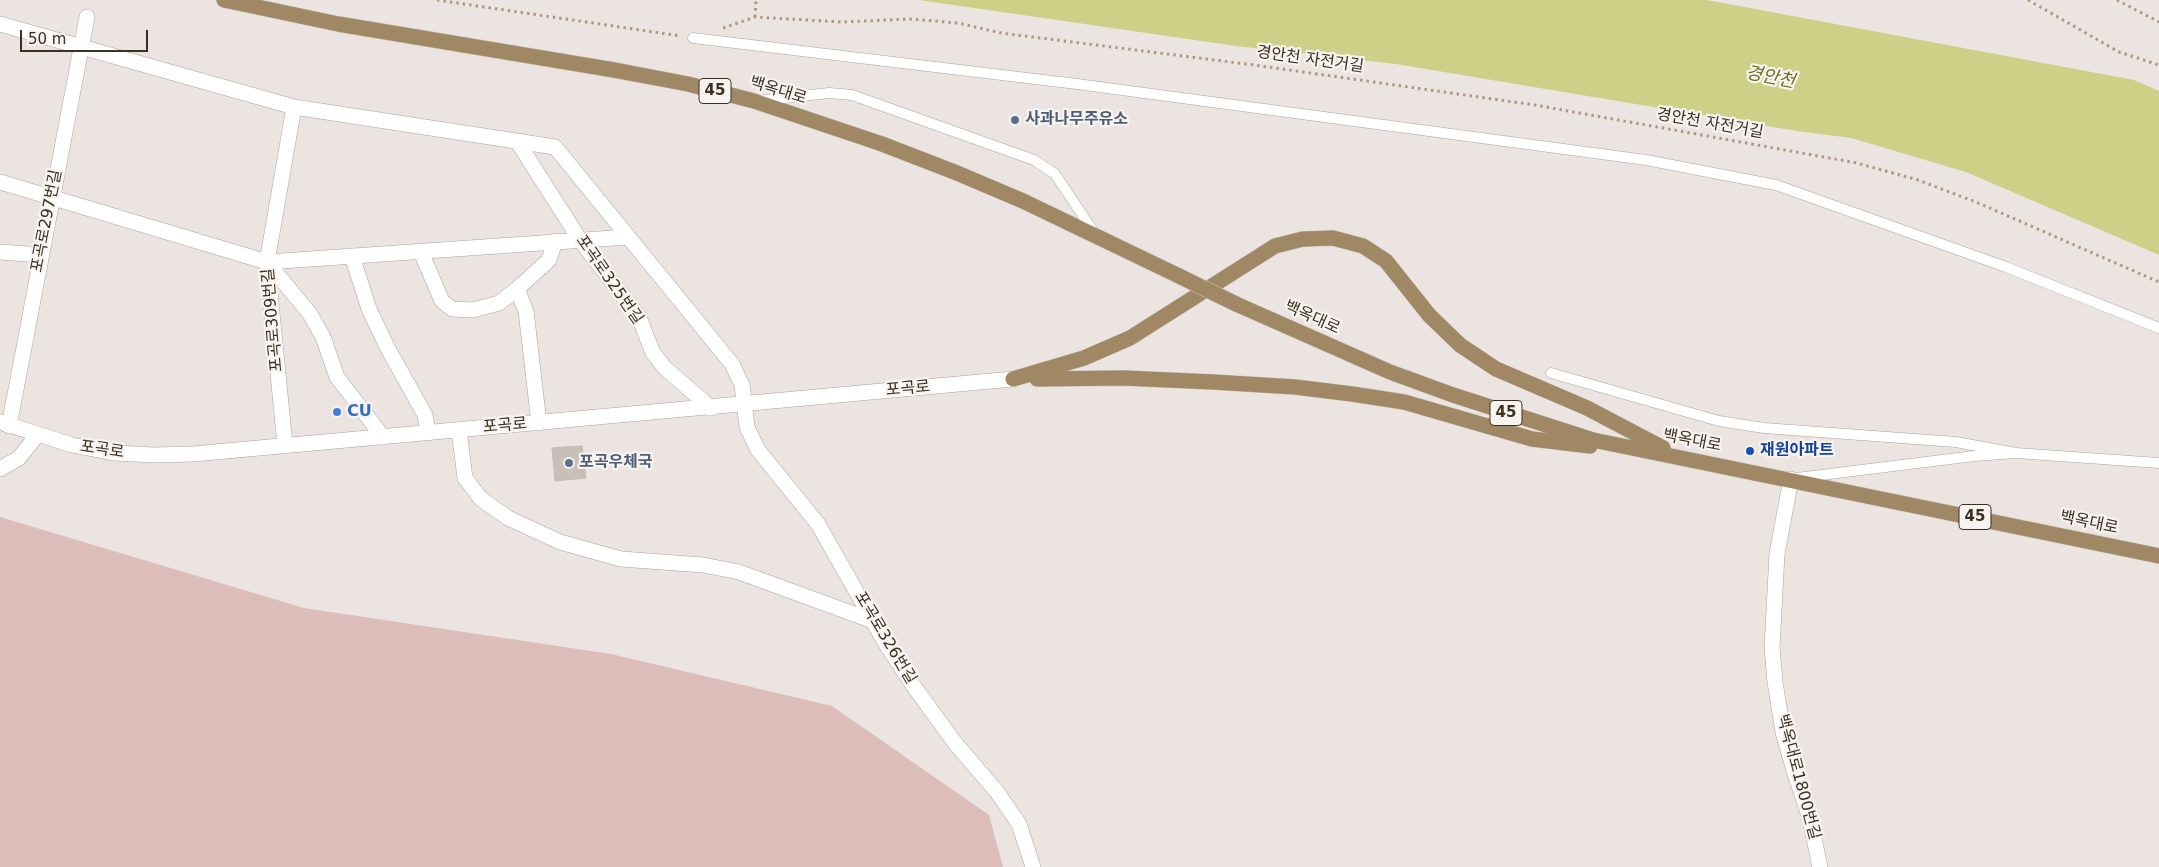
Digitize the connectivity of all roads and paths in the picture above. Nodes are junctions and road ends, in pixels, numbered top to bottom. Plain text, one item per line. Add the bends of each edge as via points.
1 (224, 0) edge
2 (437, 0) edge
3 (756, 0) edge
4 (2028, 0) edge
5 (2117, 0) edge
6 (87, 17) dead end
7 (755, 17) junction
8 (2159, 22) edge
9 (0, 24) edge
10 (720, 29) dead end
11 (693, 38) joint
12 (82, 47) junction
13 (2159, 65) edge
14 (754, 101) junction
15 (294, 107) junction
16 (517, 141) junction
17 (0, 182) edge
18 (52, 197) junction
19 (1095, 235) junction
20 (628, 237) junction
21 (580, 240) junction
22 (555, 241) junction
23 (0, 252) edge
24 (421, 252) junction
25 (41, 255) junction
26 (352, 256) junction
27 (267, 262) junction
28 (2159, 282) edge
29 (518, 289) junction
30 (2159, 328) edge
31 (1551, 373) dead end
32 (1013, 379) junction
33 (744, 405) junction
34 (711, 408) junction
35 (539, 423) junction
36 (4, 424) edge
37 (459, 430) junction
38 (428, 433) junction
39 (37, 435) junction
40 (383, 437) junction
41 (285, 445) junction
42 (2016, 453) junction
43 (1679, 456) junction
44 (2159, 463) edge
45 (0, 469) edge
46 (1791, 479) junction
47 (2159, 556) edge
48 (873, 621) junction
49 (1033, 867) edge
50 (1820, 867) edge

1 - 14 main road, 백옥대로 / 45 via 338,24 688,84
2 - 11 path
3 - 7 path
4 - 13 path via 2118,52
5 - 8 path
6 - 12 street, 포곡로297번길
7 - 10 path, 경안천 자전거길
7 - 28 path, 경안천 자전거길 via 842,22 910,19 958,23 1001,34 1254,64 1535,105 1857,163 1918,180 1976,202
9 - 12 street, 포곡로326번길
11 - 30 lane via 1077,84 1646,160 1776,185 2006,267
12 - 15 street, 포곡로326번길
12 - 18 street, 포곡로297번길
14 - 19 main road, 백옥대로 / 45 via 882,144 1023,201
14 - 19 lane via 829,93 852,95 1034,160 1055,174
15 - 16 street, 포곡로326번길
15 - 27 street, 포곡로309번길
16 - 20 street, 포곡로326번길 via 555,147
16 - 21 street, 포곡로325번길
17 - 18 street
18 - 25 street, 포곡로297번길
18 - 27 street
19 - 43 main road, 백옥대로 / 45, bridge via 1236,304 1390,372 1593,440
20 - 21 street
20 - 33 street, 포곡로326번길 via 732,364 742,386
21 - 22 street
21 - 34 street, 포곡로325번길 via 639,317 654,353 665,368
22 - 24 street
22 - 29 street via 549,260
23 - 25 street
24 - 26 street
24 - 29 street via 442,301 452,309 473,310 499,303
25 - 36 street, 포곡로297번길
26 - 27 street
26 - 38 street via 369,309 425,415
27 - 40 street via 310,314 323,337 337,377
27 - 41 street, 포곡로309번길
29 - 35 street via 526,311
31 - 42 lane via 1719,421 1764,428 1956,442
32 - 33 street, 포곡로
32 - 43 main road via 1124,378 1295,387 1404,402 1532,439
32 - 43 main road via 1084,358 1130,338 1275,246 1303,239 1332,238 1363,246 1386,261 1429,315 1454,339 1496,369 1587,408
33 - 34 street, 포곡로
33 - 48 street, 포곡로326번길 via 747,427 758,450 818,524
34 - 35 street, 포곡로
35 - 37 street, 포곡로
36 - 39 street, 포곡로
37 - 38 street, 포곡로
37 - 48 street via 465,478 481,499 508,518 560,542 621,559 703,565 739,572
38 - 40 street, 포곡로
39 - 41 street, 포곡로 via 114,453 154,455
39 - 45 street via 19,458
40 - 41 street, 포곡로
42 - 44 lane
42 - 46 lane
43 - 46 main road, 백옥대로 / 45
46 - 47 main road, 백옥대로 / 45
46 - 50 street, 백옥대로1800번길 via 1777,554 1772,647 1783,732 1810,819
48 - 49 street, 포곡로326번길 via 954,743 998,792 1019,824

